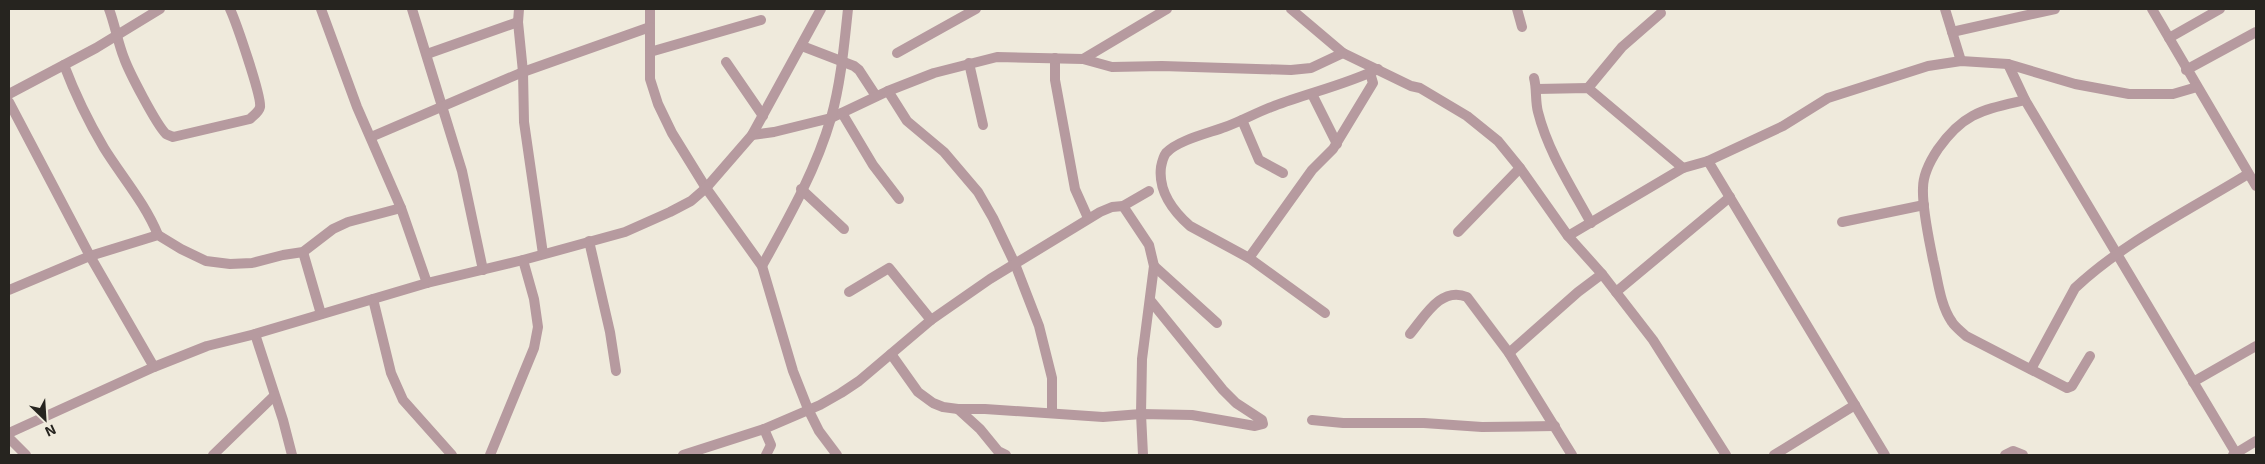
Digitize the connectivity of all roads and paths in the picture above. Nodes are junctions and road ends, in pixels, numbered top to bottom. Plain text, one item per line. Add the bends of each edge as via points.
1 (110, 9) edge
2 (160, 9) edge
3 (230, 9) edge
4 (321, 9) edge
5 (412, 9) edge
6 (519, 9) edge
7 (650, 9) edge
8 (821, 9) edge
9 (848, 9) edge
10 (976, 9) edge
11 (1167, 9) edge
12 (1291, 9) edge
13 (1517, 9) edge
14 (1945, 9) edge
15 (2055, 9) edge
16 (2152, 9) edge
17 (2220, 9) edge
18 (1660, 13) dead end
19 (761, 20) dead end
20 (518, 22) junction
21 (1522, 26) dead end
22 (650, 27) junction
23 (1952, 32) junction
24 (2256, 32) edge
25 (118, 34) junction
26 (2169, 38) junction
27 (802, 46) junction
28 (650, 52) junction
29 (897, 53) dead end
30 (1343, 53) junction
31 (427, 54) junction
32 (1055, 58) junction
33 (1084, 60) junction
34 (842, 61) junction
35 (1962, 61) junction
36 (726, 62) dead end
37 (968, 63) junction
38 (2008, 64) junction
39 (64, 65) junction
40 (2186, 70) junction
41 (1374, 71) junction
42 (523, 72) junction
43 (1534, 78) dead end
44 (2197, 87) junction
45 (1537, 88) junction
46 (1588, 88) junction
47 (888, 91) junction
48 (9, 94) edge
49 (1312, 94) junction
50 (876, 96) junction
51 (2025, 100) junction
52 (9, 102) edge
53 (444, 107) junction
54 (842, 113) junction
55 (763, 116) junction
56 (831, 118) junction
57 (1242, 120) junction
58 (983, 125) dead end
59 (752, 135) junction
60 (371, 137) junction
61 (1337, 144) junction
62 (1708, 161) junction
63 (1520, 168) junction
64 (1684, 168) junction
65 (1283, 173) dead end
66 (2254, 180) edge
67 (706, 188) junction
68 (801, 189) junction
69 (1149, 191) dead end
70 (1730, 198) junction
71 (899, 199) dead end
72 (1924, 205) junction
73 (1123, 206) junction
74 (401, 208) junction
75 (1088, 218) junction
76 (1842, 222) dead end
77 (1591, 223) junction
78 (844, 229) dead end
79 (1458, 232) dead end
80 (158, 235) junction
81 (1568, 236) junction
82 (589, 241) junction
83 (303, 252) junction
84 (543, 254) junction
85 (2118, 254) junction
86 (90, 256) junction
87 (1250, 258) junction
88 (523, 260) junction
89 (1014, 264) junction
90 (762, 266) junction
91 (1154, 266) junction
92 (483, 270) junction
93 (1602, 274) junction
94 (427, 283) junction
95 (9, 290) edge
96 (849, 292) dead end
97 (1616, 292) junction
98 (373, 299) junction
99 (1150, 300) junction
100 (1325, 313) dead end
101 (320, 314) junction
102 (931, 320) junction
103 (1217, 324) dead end
104 (255, 334) junction
105 (1410, 334) dead end
106 (2256, 346) edge
107 (891, 354) junction
108 (1510, 354) junction
109 (2090, 356) dead end
110 (154, 367) junction
111 (2031, 370) junction
112 (616, 371) dead end
113 (2193, 382) junction
114 (274, 396) junction
115 (1855, 405) junction
116 (808, 409) junction
117 (958, 409) junction
118 (1052, 413) junction
119 (1141, 414) junction
120 (1312, 420) dead end
121 (1555, 426) junction
122 (764, 429) junction
123 (9, 434) edge
124 (9, 438) edge
125 (2256, 441) edge
126 (26, 455) edge
127 (213, 455) edge
128 (292, 455) edge
129 (452, 455) edge
130 (490, 455) edge
131 (683, 455) edge
132 (766, 455) edge
133 (837, 455) edge
134 (1006, 455) edge
135 (1143, 455) edge
136 (1572, 455) edge
137 (1726, 455) edge
138 (1774, 455) edge
139 (1885, 455) edge
140 (2006, 455) edge
141 (2023, 455) edge
142 (2235, 455) edge

1 - 25 street
2 - 25 street
3 - 25 street via 261,106 250,119 190,134 167,135 129,70
4 - 60 street
5 - 31 street
6 - 20 street
7 - 22 street
8 - 27 street
9 - 34 street
10 - 29 street
11 - 33 street
12 - 30 street
13 - 21 street
14 - 23 street
15 - 23 street
16 - 26 street
17 - 26 street
18 - 46 street via 1622,47
19 - 28 street
20 - 31 street
20 - 42 street
22 - 28 street
22 - 42 street
23 - 35 street
24 - 40 street
25 - 39 street
26 - 40 street
27 - 34 street
27 - 55 street
28 - 67 street via 650,79 658,104
30 - 33 street via 1311,68 1290,70 1112,67
30 - 41 street
31 - 53 street
32 - 33 street
32 - 37 street via 997,57
32 - 75 street via 1056,89 1075,188
34 - 50 street via 858,70
34 - 56 street
35 - 38 street
35 - 62 street via 1928,66 1828,98 1783,126
36 - 55 street
37 - 47 street
37 - 58 street
38 - 44 street via 2075,84 2129,94 2173,94
38 - 51 street
39 - 48 street
39 - 80 street via 78,100 104,148 150,216
40 - 44 street
41 - 49 street
41 - 61 street via 1373,83
41 - 63 street via 1420,88 1468,116 1498,141
42 - 53 street
42 - 84 street via 524,122
43 - 45 street
44 - 66 street
45 - 46 street
45 - 77 street via 1538,112 1546,138
46 - 64 street
47 - 50 street
47 - 89 street via 907,121 944,152 978,192
49 - 57 street
49 - 61 street
50 - 54 street
51 - 72 street via 1984,111 1951,131 1924,175
51 - 85 street
52 - 86 street
53 - 60 street
53 - 92 street via 462,171
54 - 56 street
54 - 71 street via 873,165
55 - 59 street
56 - 59 street
56 - 68 street
57 - 65 street via 1259,160
57 - 87 street via 1172,149 1163,159 1160,176 1162,189 1182,219
59 - 67 street
60 - 74 street
61 - 87 street via 1312,170
62 - 64 street
62 - 70 street
63 - 79 street
63 - 81 street
64 - 77 street
66 - 85 street
67 - 82 street via 670,212 625,232
67 - 90 street
68 - 78 street
68 - 90 street
69 - 73 street
70 - 97 street
70 - 115 street
72 - 76 street
72 - 111 street via 1944,306 1952,323 1966,336
73 - 75 street via 1112,206
73 - 91 street via 1149,245
74 - 83 street via 348,222
74 - 94 street
75 - 89 street
77 - 81 street
80 - 83 street via 206,261 230,264 252,263
80 - 86 street
81 - 93 street
82 - 84 street
82 - 112 street
83 - 101 street
84 - 88 street
85 - 111 street via 2075,288
85 - 113 street
86 - 95 street
86 - 110 street
87 - 100 street
88 - 92 street
88 - 130 street via 538,327 534,348
89 - 102 street
89 - 118 street via 1039,326 1050,364
90 - 116 street
91 - 99 street
91 - 103 street
92 - 94 street
93 - 97 street
93 - 108 street via 1541,323
94 - 98 street
96 - 102 street via 889,268
97 - 137 street via 1652,340
98 - 101 street
98 - 129 street via 391,373 402,400
99 - 119 street via 1142,359
99 - 119 street via 1223,390 1262,420 1262,424 1255,426 1192,415
101 - 104 street
102 - 107 street
104 - 110 street via 207,346
104 - 114 street
105 - 108 street via 1440,299 1450,293 1459,293 1477,308
106 - 113 street
107 - 116 street via 859,381
107 - 117 street via 918,392 932,403
108 - 121 street
109 - 111 street via 2070,388
110 - 123 street
113 - 142 street
114 - 127 street
114 - 128 street
115 - 138 street
115 - 139 street
116 - 122 street
116 - 133 street
117 - 118 street
117 - 134 street via 998,451
118 - 119 street via 1103,417
119 - 135 street
120 - 121 street via 1482,427
121 - 136 street
122 - 131 street
122 - 132 street via 771,445
124 - 126 street
125 - 142 street
140 - 141 street via 2013,451

